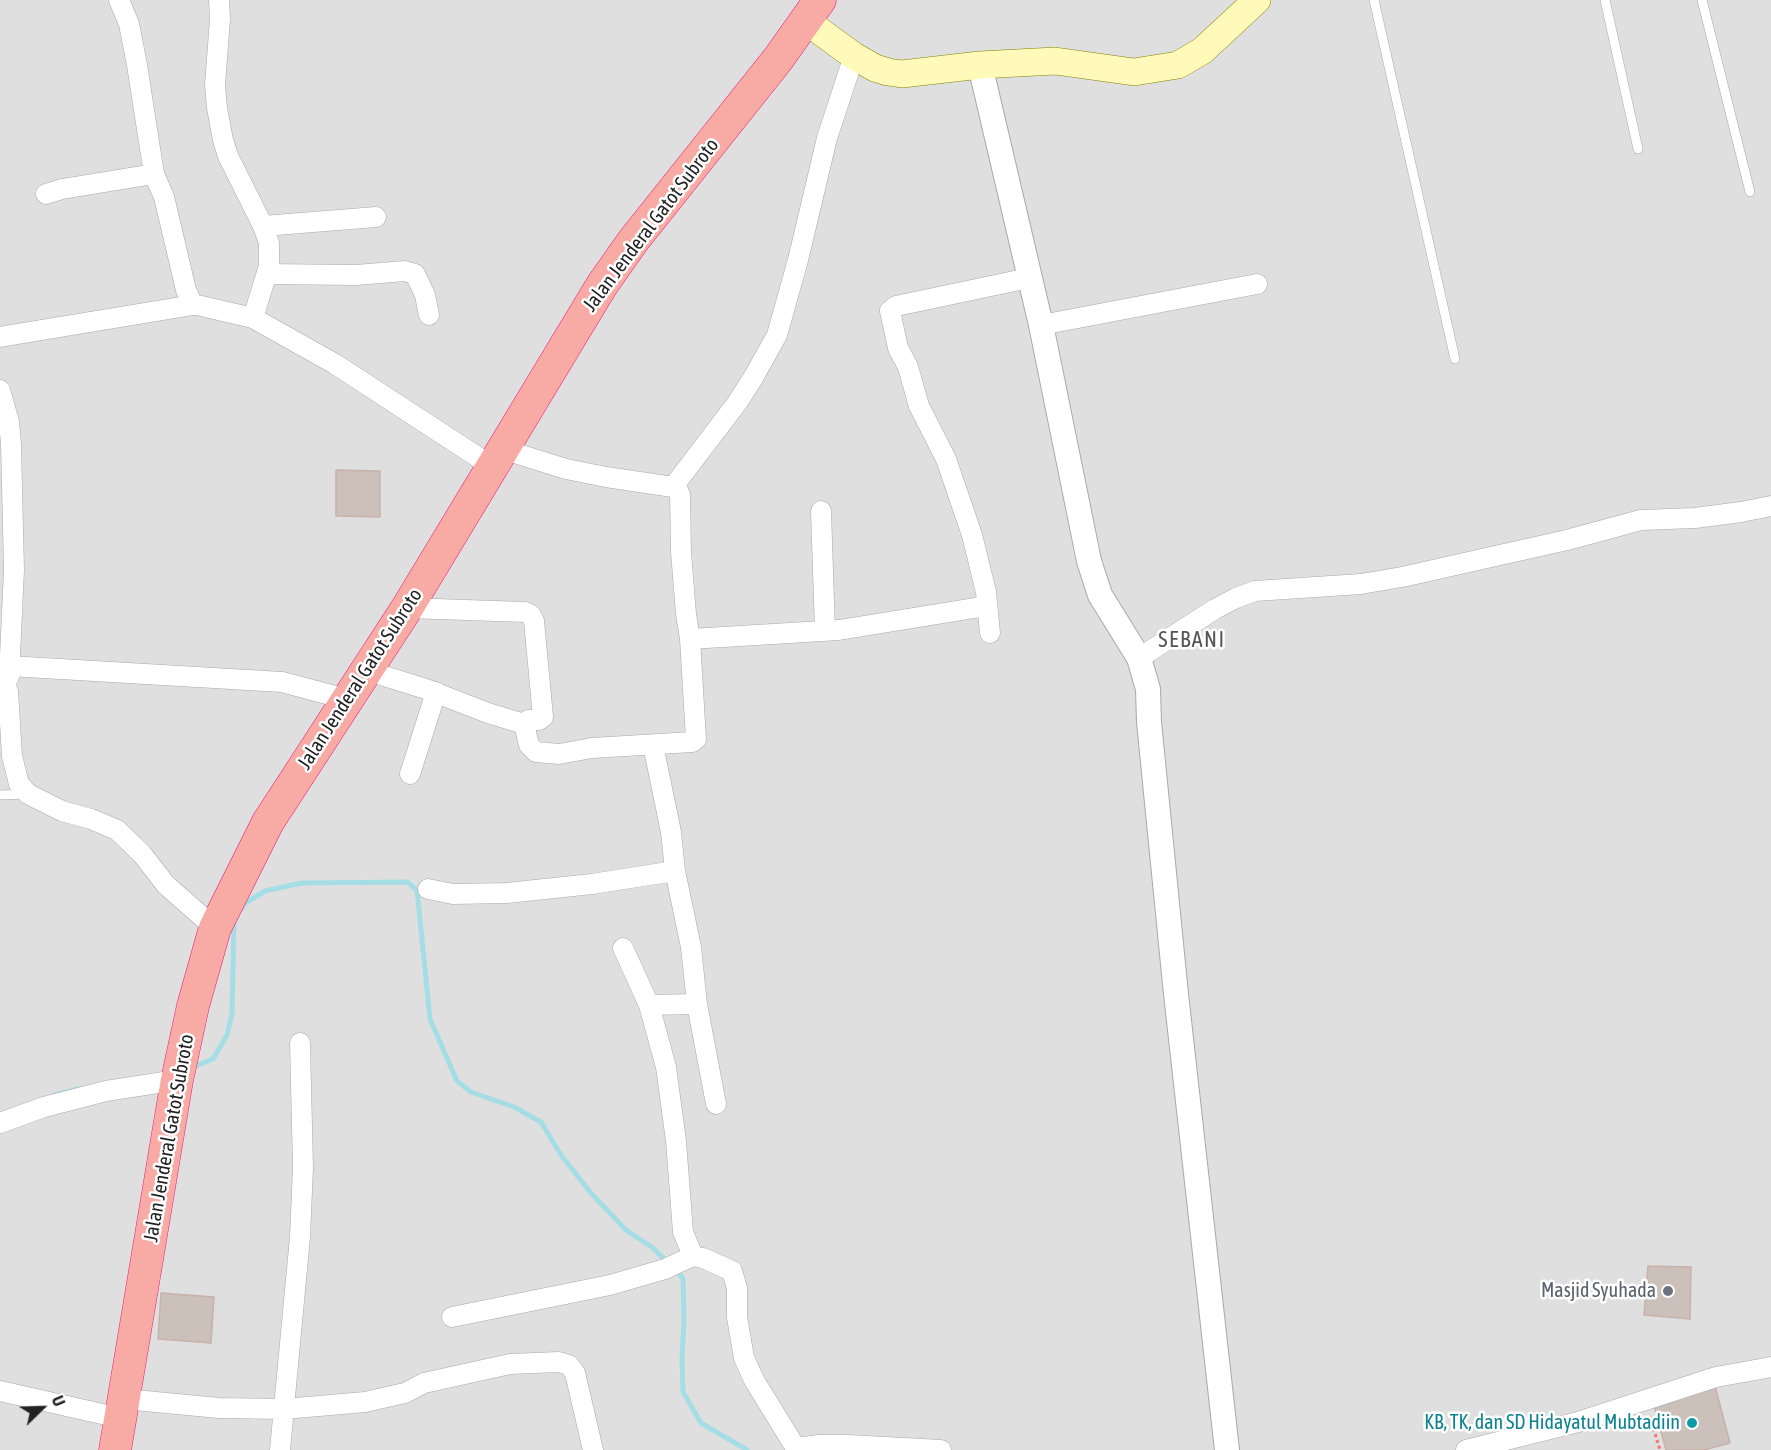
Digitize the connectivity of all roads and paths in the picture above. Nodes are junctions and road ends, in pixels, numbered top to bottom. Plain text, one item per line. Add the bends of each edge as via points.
1 (119, 0) edge
2 (219, 0) edge
3 (1257, 0) edge
4 (1374, 0) edge
5 (1605, 0) edge
6 (1702, 0) edge
7 (813, 10) edge
8 (854, 56) junction
9 (980, 65) junction
10 (1638, 149) dead end
11 (154, 174) junction
12 (1750, 192) dead end
13 (46, 194) dead end
14 (376, 217) dead end
15 (263, 226) junction
16 (267, 274) junction
17 (1029, 278) junction
18 (1257, 284) dead end
19 (193, 306) junction
20 (429, 315) dead end
21 (254, 318) junction
22 (1041, 325) junction
23 (0, 337) edge
24 (1455, 359) dead end
25 (0, 390) edge
26 (5, 437) edge
27 (498, 458) junction
28 (673, 486) junction
29 (1771, 506) edge
30 (821, 511) dead end
31 (987, 606) junction
32 (407, 608) junction
33 (825, 631) junction
34 (5, 633) edge
35 (990, 633) dead end
36 (690, 639) junction
37 (1139, 658) junction
38 (9, 666) junction
39 (365, 670) junction
40 (4, 691) edge
41 (436, 692) junction
42 (346, 699) junction
43 (524, 724) junction
44 (653, 745) junction
45 (410, 774) dead end
46 (28, 794) junction
47 (0, 795) edge
48 (675, 871) junction
49 (428, 889) dead end
50 (215, 928) junction
51 (623, 948) dead end
52 (697, 1004) junction
53 (649, 1005) junction
54 (300, 1043) dead end
55 (179, 1073) junction
56 (716, 1104) dead end
57 (0, 1123) edge
58 (688, 1258) junction
59 (452, 1317) dead end
60 (1771, 1366) edge
61 (0, 1391) edge
62 (1646, 1400) junction
63 (122, 1408) junction
64 (284, 1410) junction
65 (796, 1449) edge
66 (114, 1450) edge
67 (280, 1450) edge
68 (593, 1450) edge
69 (941, 1450) edge
70 (1227, 1450) edge
71 (1466, 1450) edge
72 (1660, 1450) edge

1 - 11 street via 129,24
2 - 15 street via 215,86 223,140
3 - 9 main road via 1202,51 1178,65 1134,72 1055,61
4 - 24 lane
5 - 10 lane
6 - 12 lane
7 - 8 main road
7 - 27 highway, Jalan Jenderal Gatot Subroto via 602,285
8 - 9 main road via 875,68 902,74
8 - 28 street via 826,138 777,335 736,403
9 - 17 street
11 - 13 street
11 - 19 street via 164,197
14 - 15 street
15 - 16 street via 268,243
16 - 20 street via 345,276 405,271 415,274
16 - 21 street
17 - 22 street
17 - 31 street via 896,306 890,311 918,406 945,459 972,536
18 - 22 street
19 - 21 street
19 - 23 street
21 - 27 street
22 - 37 street via 1089,561 1100,595
25 - 26 street via 9,422
26 - 34 street via 14,570
27 - 28 street
27 - 32 highway, Jalan Jenderal Gatot Subroto
28 - 36 street via 680,495
29 - 37 street via 1695,518 1641,520 1361,584 1255,591 1215,609
30 - 33 street
31 - 33 street
31 - 35 street
32 - 39 highway, Jalan Jenderal Gatot Subroto
32 - 43 street via 531,615 543,717
33 - 36 street
34 - 38 street
36 - 44 street via 696,738 692,742
37 - 70 street via 1148,689 1178,1017
38 - 40 street
38 - 42 street via 282,682
39 - 41 street
39 - 42 highway, Jalan Jenderal Gatot Subroto
40 - 46 street via 12,756 20,784
41 - 43 street
41 - 45 street
42 - 50 highway, Jalan Jenderal Gatot Subroto via 268,822
43 - 44 street via 529,745 544,754
44 - 48 street
46 - 47 lane
46 - 50 street via 117,831 142,854 166,885
48 - 49 street via 507,893 453,894
48 - 52 street via 691,947
50 - 55 highway, Jalan Jenderal Gatot Subroto via 192,1006
51 - 53 street
52 - 53 street
52 - 56 street
53 - 58 street via 666,1066
54 - 64 street via 303,1168
55 - 57 street via 44,1107
55 - 63 highway, Jalan Jenderal Gatot Subroto
58 - 59 street via 610,1285
58 - 65 street via 703,1258 732,1271 744,1358
60 - 62 street via 1716,1377
61 - 63 street
62 - 71 street
62 - 72 path
63 - 64 street
63 - 66 highway, Jalan Jenderal Gatot Subroto
64 - 67 street
64 - 68 street via 365,1402 405,1393 424,1383 510,1364 559,1362 569,1365 575,1373
65 - 69 street via 838,1444

